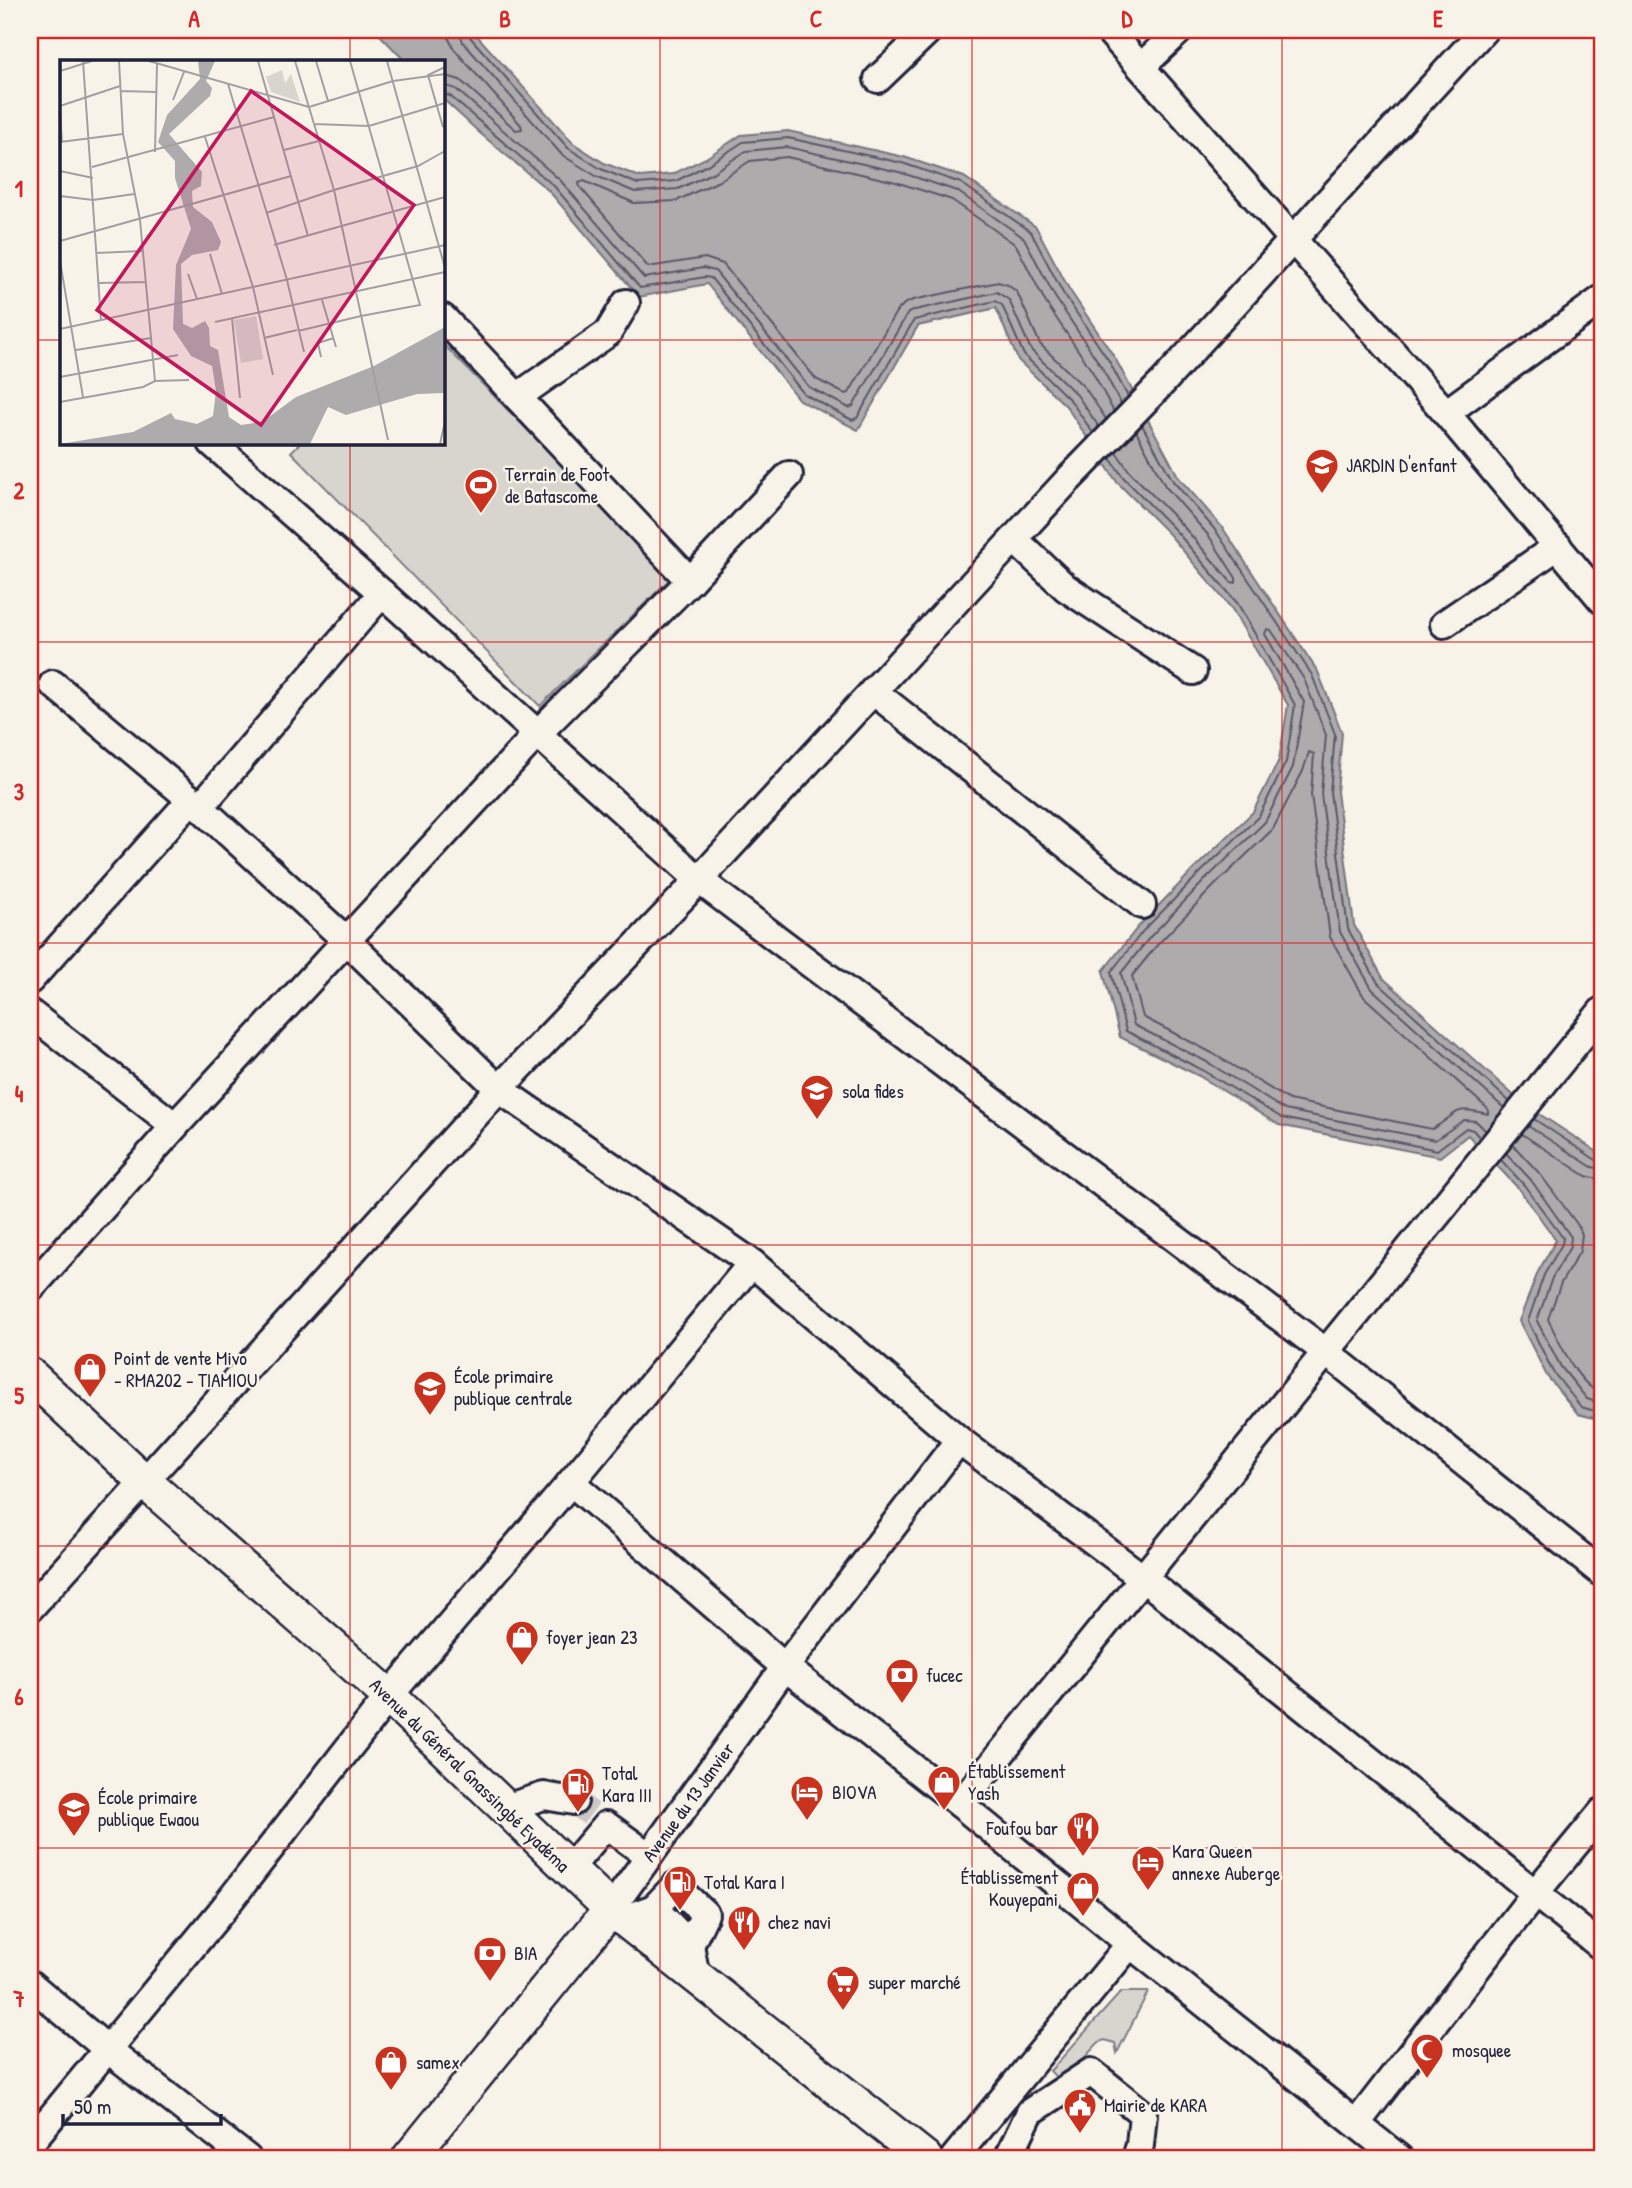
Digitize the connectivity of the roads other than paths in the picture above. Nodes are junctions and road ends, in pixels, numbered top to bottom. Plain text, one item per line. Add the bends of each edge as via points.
1 (929, 30) edge
2 (1108, 30) edge
3 (1180, 30) edge
4 (1483, 30) edge
5 (1141, 67) junction
6 (878, 79) dead end
7 (1294, 240) junction
8 (1602, 299) edge
9 (626, 303) dead end
10 (444, 319) edge
11 (517, 397) junction
12 (1446, 413) junction
13 (213, 444) edge
14 (789, 475) dead end
15 (1014, 539) junction
16 (1558, 546) junction
17 (690, 581) junction
18 (382, 593) junction
19 (1602, 600) edge
20 (1444, 624) dead end
21 (1193, 671) dead end
22 (53, 684) dead end
23 (873, 691) junction
24 (538, 733) junction
25 (195, 804) junction
26 (699, 880) junction
27 (1142, 905) dead end
28 (346, 940) junction
29 (30, 979) edge
30 (1602, 1011) edge
31 (30, 1013) edge
32 (499, 1089) junction
33 (175, 1126) junction
34 (752, 1264) junction
35 (30, 1289) edge
36 (1326, 1352) junction
37 (30, 1375) edge
38 (959, 1440) junction
39 (145, 1482) junction
40 (571, 1482) junction
41 (1602, 1573) edge
42 (1143, 1578) junction
43 (30, 1608) edge
44 (785, 1667) junction
45 (389, 1696) junction
46 (960, 1804) junction
47 (505, 1808) junction
48 (1602, 1812) edge
49 (591, 1813) junction
50 (649, 1856) junction
51 (569, 1869) junction
52 (1536, 1892) junction
53 (629, 1912) junction
54 (1130, 1944) junction
55 (1602, 1947) edge
56 (696, 1977) junction
57 (30, 1983) edge
58 (106, 2048) junction
59 (1010, 2089) junction
60 (1030, 2112) junction
61 (1357, 2123) junction
62 (30, 2143) edge
63 (247, 2158) edge
64 (410, 2158) edge
65 (925, 2158) edge
66 (954, 2158) edge
67 (1008, 2158) edge
68 (1136, 2158) edge
69 (1399, 2158) edge

1 - 6 street
2 - 5 street
3 - 5 street
4 - 7 street
5 - 7 street
7 - 12 street
7 - 15 street
8 - 12 street
9 - 11 street via 608,332
10 - 11 street
11 - 17 street
12 - 16 street
13 - 18 street
14 - 17 street
15 - 21 street via 1066,588
15 - 23 street
16 - 19 street
16 - 20 street
17 - 24 street
18 - 24 street
18 - 25 street
22 - 25 street
23 - 26 street
23 - 27 street
24 - 26 street
24 - 28 street
25 - 28 street
25 - 29 street
26 - 32 street
26 - 36 street
28 - 32 street
28 - 33 street
30 - 36 street
31 - 33 street
32 - 34 street
32 - 39 street
33 - 35 street
34 - 38 street
34 - 40 street
36 - 41 street
36 - 42 street
37 - 39 main road, Avenue du Général Gnassingbé Eyadéma
38 - 42 street
38 - 44 street, Avenue du 13 Janvier
39 - 43 street
39 - 45 main road, Avenue du Général Gnassingbé Eyadéma
40 - 44 street
40 - 45 street
42 - 46 street
42 - 52 street
44 - 46 street
44 - 50 street, Avenue du 13 Janvier
45 - 47 main road, Avenue du Général Gnassingbé Eyadéma
45 - 58 street via 220,1913
46 - 54 street
47 - 49 street via 544,1796
47 - 51 main road, Avenue du Général Gnassingbé Eyadéma
48 - 52 street
49 - 50 street
49 - 51 street
50 - 53 street, Avenue du 13 Janvier
51 - 53 main road, Avenue du Général Gnassingbé Eyadéma
52 - 55 street
52 - 61 street
53 - 56 main road, Avenue du Général Gnassingbé Eyadéma
53 - 56 street via 675,1886 705,1914 690,1945
53 - 64 main road, Avenue du 13 Janvier
54 - 59 street
54 - 61 street
56 - 65 main road, Avenue du Général Gnassingbé Eyadéma
57 - 58 street
58 - 62 street
58 - 63 street
59 - 60 street
59 - 66 street
60 - 67 street
60 - 68 street via 1091,2072 1143,2114
61 - 69 street

